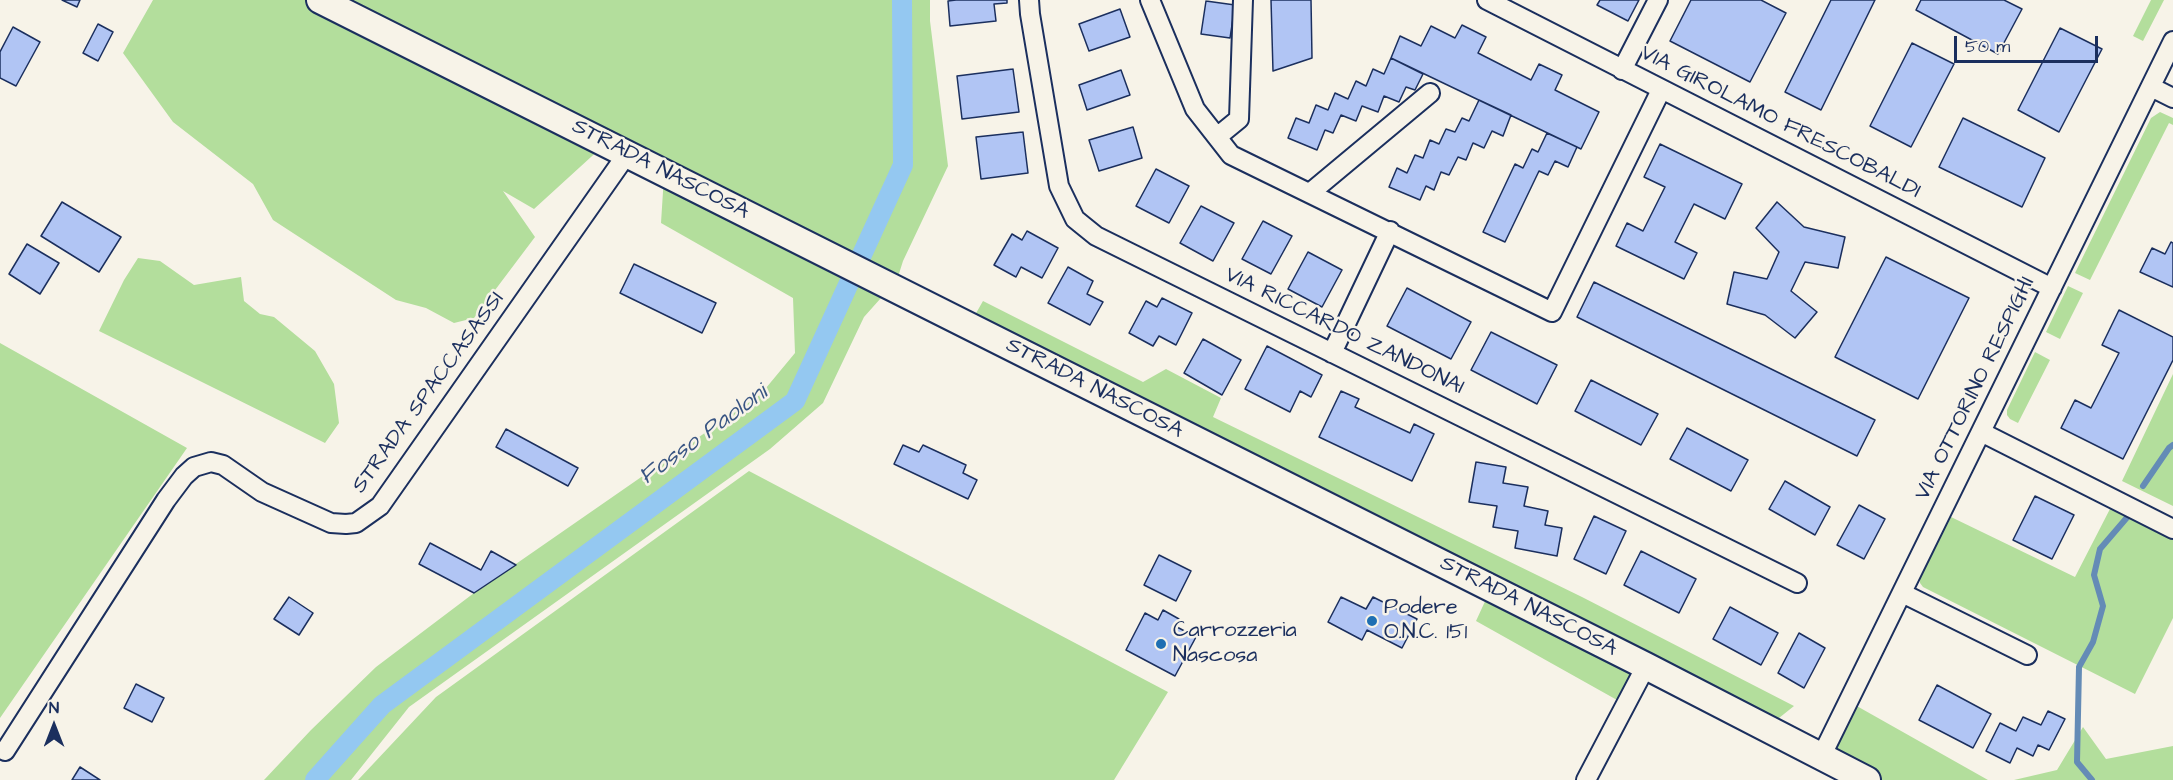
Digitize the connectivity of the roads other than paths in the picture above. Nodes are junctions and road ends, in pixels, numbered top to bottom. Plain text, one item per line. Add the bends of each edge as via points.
1 (320, 0) edge
2 (1029, 0) edge
3 (1150, 0) edge
4 (1243, 0) edge
5 (1487, 0) edge
6 (1658, 0) edge
7 (2173, 41) edge
8 (1622, 70) junction
9 (2151, 87) junction
10 (1661, 90) junction
11 (1430, 93) dead end
12 (2173, 98) edge
13 (1217, 137) junction
14 (627, 154) junction
15 (1310, 193) junction
16 (1390, 231) junction
17 (2052, 288) junction
18 (1332, 353) junction
19 (1981, 432) junction
20 (2173, 529) edge
21 (1797, 583) dead end
22 (1902, 593) junction
23 (2026, 655) dead end
24 (1646, 666) junction
25 (5, 751) dead end
26 (1821, 757) junction
27 (1586, 780) edge
28 (1867, 780) edge

1 - 14 street, STRADA NASCOSA
2 - 18 street, VIA RICCARDO ZANDONAI via 1059,186 1075,219 1096,236
3 - 13 street via 1195,109
4 - 13 street via 1239,119
5 - 8 street, VIA GIROLAMO FRESCOBALDI
6 - 8 street
7 - 9 street, VIA OTTORINO RESPIGHI
8 - 10 street, VIA GIROLAMO FRESCOBALDI
9 - 12 street
9 - 17 street, VIA OTTORINO RESPIGHI
10 - 16 street via 1552,312
10 - 17 street, VIA GIROLAMO FRESCOBALDI
11 - 15 street
13 - 15 street via 1232,155
14 - 24 street, STRADA NASCOSA
14 - 25 street, STRADA SPACCASASSI via 380,507 356,522 331,523 262,492 223,465 211,462 194,467 166,500
15 - 16 street
16 - 18 street
17 - 19 street, VIA OTTORINO RESPIGHI
18 - 21 street, VIA RICCARDO ZANDONAI
19 - 20 street
19 - 22 street, VIA OTTORINO RESPIGHI
22 - 23 street
22 - 26 street, VIA OTTORINO RESPIGHI
24 - 26 street, STRADA NASCOSA
24 - 27 street
26 - 28 street, STRADA NASCOSA

